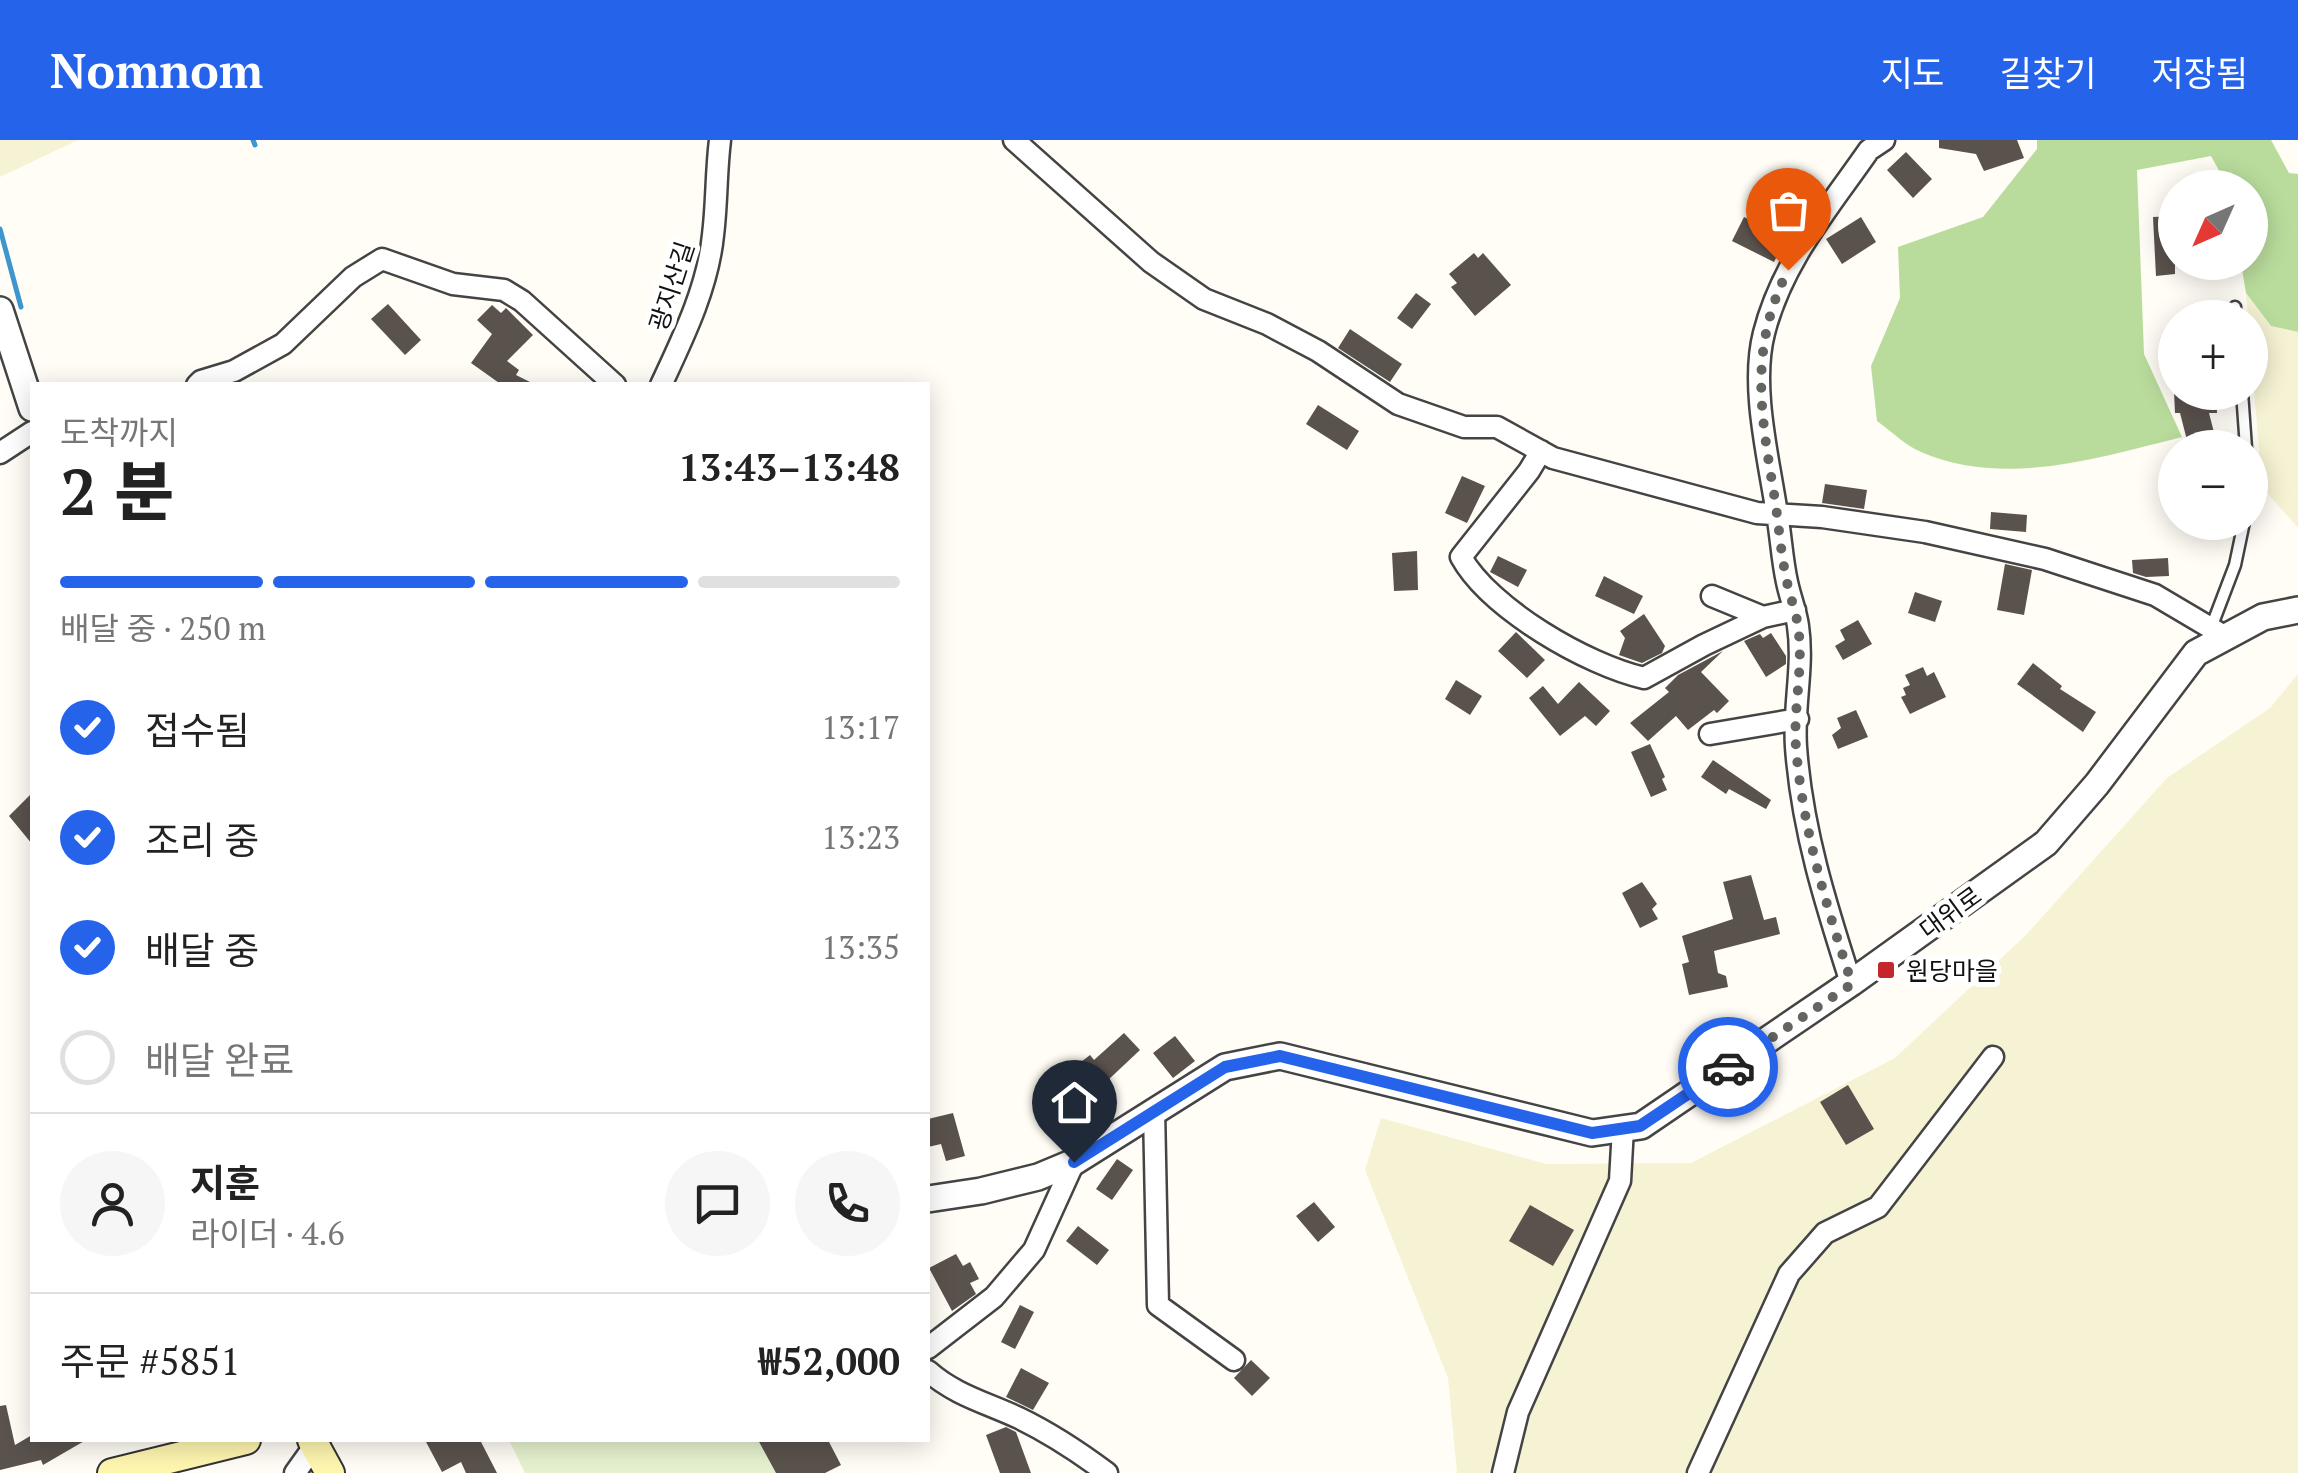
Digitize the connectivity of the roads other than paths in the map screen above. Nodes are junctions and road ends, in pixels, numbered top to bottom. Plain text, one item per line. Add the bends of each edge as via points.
1 (720, 140) edge
2 (1014, 140) edge
3 (1884, 140) edge
4 (0, 310) edge
5 (7, 355) edge
6 (199, 382) edge
7 (613, 382) edge
8 (662, 382) edge
9 (30, 404) edge
10 (30, 433) edge
11 (1540, 451) junction
12 (0, 453) edge
13 (1777, 514) junction
14 (2240, 540) edge
15 (1712, 596) dead end
16 (1794, 610) junction
17 (2298, 610) edge
18 (1763, 618) junction
19 (2218, 632) junction
20 (1798, 719) junction
21 (1710, 734) dead end
22 (1852, 984) junction
23 (1993, 1057) dead end
24 (1154, 1110) junction
25 (1623, 1128) junction
26 (1074, 1162) junction
27 (930, 1198) edge
28 (930, 1346) edge
29 (1234, 1360) dead end
30 (930, 1374) edge
31 (238, 1442) edge
32 (313, 1442) edge
33 (112, 1473) edge
34 (295, 1473) edge
35 (330, 1473) edge
36 (1106, 1473) edge
37 (1503, 1473) edge
38 (1698, 1473) edge

1 - 8 street, 광지산길 via 703,285
2 - 11 street via 1151,262 1204,299 1318,351 1398,404 1464,427 1497,427
3 - 13 street via 1869,150 1799,246 1762,338 1764,429
4 - 5 street
5 - 9 street
6 - 7 street via 283,344 382,258 453,284 504,290
10 - 12 street
11 - 13 street
11 - 18 street via 1461,557 1472,578 1534,627 1610,671 1644,678
13 - 16 street
13 - 19 street via 1925,532 2045,559 2155,595
14 - 19 lane
15 - 18 street
16 - 18 street
16 - 20 street
17 - 19 street, 대위로
19 - 22 street, 대위로 via 2046,843
20 - 21 street
20 - 22 street via 1804,821
22 - 25 street, 대위로 via 1640,1126
23 - 38 street via 1878,1206 1826,1234 1788,1274
24 - 25 street, 대위로 via 1225,1067 1280,1056 1563,1127 1592,1133
24 - 26 street, 대위로
24 - 29 street via 1158,1306
25 - 37 street via 1620,1181 1518,1412
26 - 27 street, 대위로 via 1038,1177
26 - 28 street via 1034,1250 994,1297
30 - 36 street via 1074,1449
31 - 33 main road
32 - 34 street
32 - 35 main road

